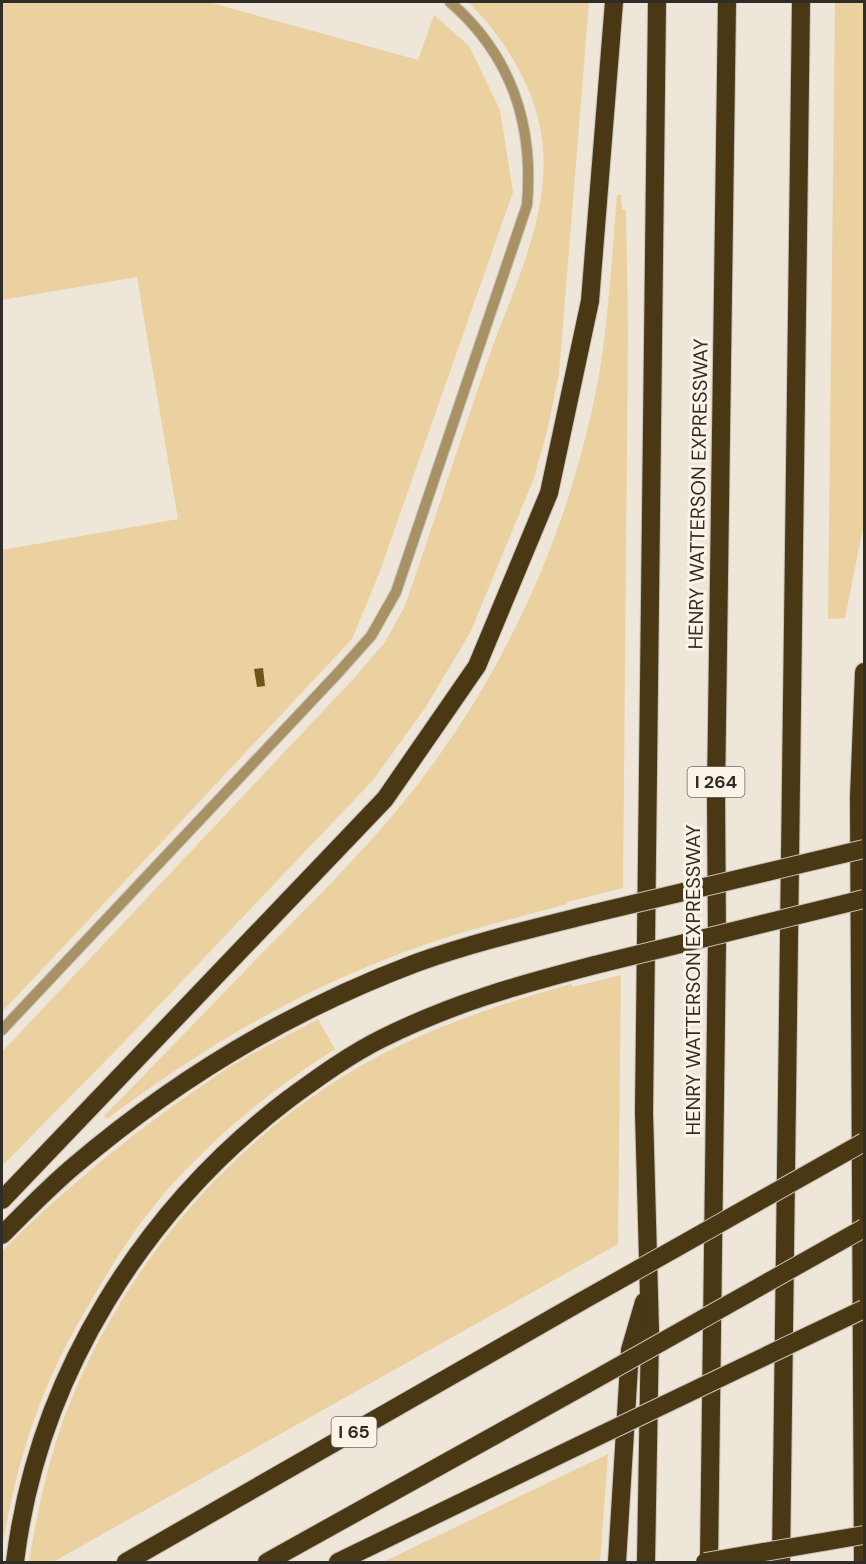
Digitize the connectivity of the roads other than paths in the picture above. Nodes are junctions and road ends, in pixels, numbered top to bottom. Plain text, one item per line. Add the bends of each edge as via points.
1 (450, 2) edge
2 (614, 2) edge
3 (657, 2) edge
4 (727, 2) edge
5 (801, 2) edge
6 (864, 672) edge
7 (864, 849) edge
8 (864, 899) edge
9 (2, 1030) edge
10 (864, 1142) edge
11 (2, 1200) edge
12 (864, 1228) edge
13 (2, 1235) edge
14 (649, 1283) junction
15 (864, 1309) edge
16 (864, 1535) edge
17 (15, 1563) edge
18 (126, 1563) edge
19 (267, 1563) edge
20 (338, 1563) edge
21 (616, 1563) edge
22 (646, 1563) edge
23 (707, 1563) edge
24 (781, 1563) edge
25 (863, 1563) edge

1 - 9 lane via 490,46 511,83 528,151 527,206 396,592 371,636 338,674
2 - 11 highway via 590,301 549,493 477,666 385,799
3 - 14 highway via 644,1112
4 - 23 highway, HENRY WATTERSON EXPRESSWAY / I 264
5 - 24 highway
6 - 25 highway via 859,797
7 - 13 highway, bridge via 505,936 416,963 319,1004 270,1029 154,1104 63,1176
8 - 17 highway, bridge via 595,965 464,1002 379,1040 321,1075 259,1122 214,1162 126,1268 73,1364 53,1411 23,1512
10 - 18 highway, I 65, bridge
12 - 19 highway, bridge
14 - 21 highway via 630,1350
14 - 22 highway
15 - 20 highway, bridge
16 - 23 highway, bridge

